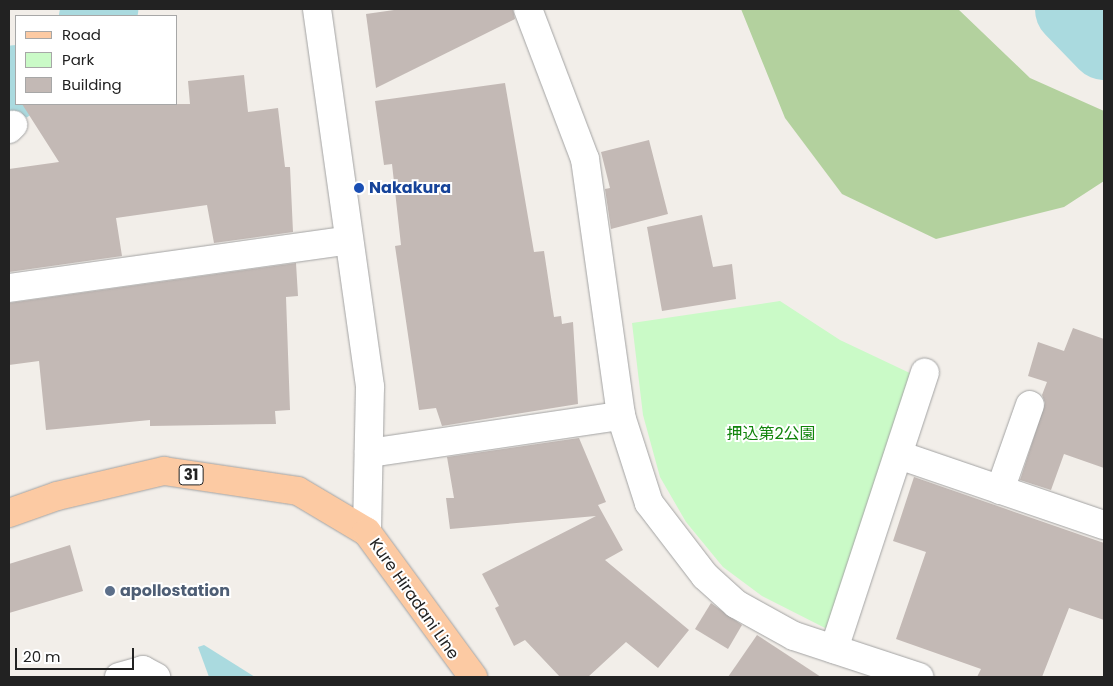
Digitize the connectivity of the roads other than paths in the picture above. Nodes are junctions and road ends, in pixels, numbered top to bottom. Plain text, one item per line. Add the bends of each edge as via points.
1 (317, 9) edge
2 (528, 9) edge
3 (349, 240) junction
4 (9, 288) edge
5 (925, 373) dead end
6 (1030, 405) dead end
7 (621, 416) junction
8 (368, 453) junction
9 (899, 455) junction
10 (1000, 490) junction
11 (9, 513) edge
12 (1104, 525) edge
13 (367, 532) junction
14 (834, 649) junction
15 (119, 677) edge
16 (156, 677) edge
17 (473, 677) edge
18 (919, 677) edge

1 - 3 street
2 - 7 street via 585,159
3 - 4 street
3 - 8 street via 370,387
5 - 9 street
6 - 10 street
7 - 8 street
7 - 14 street via 649,503 705,576 761,621
8 - 13 street
9 - 10 street
9 - 14 street
10 - 12 street
11 - 13 main road, Kure Hiradani Line / 31 via 57,496 164,471 298,492
13 - 17 main road, Kure Hiradani Line / 31
14 - 18 street
15 - 16 street via 144,670

